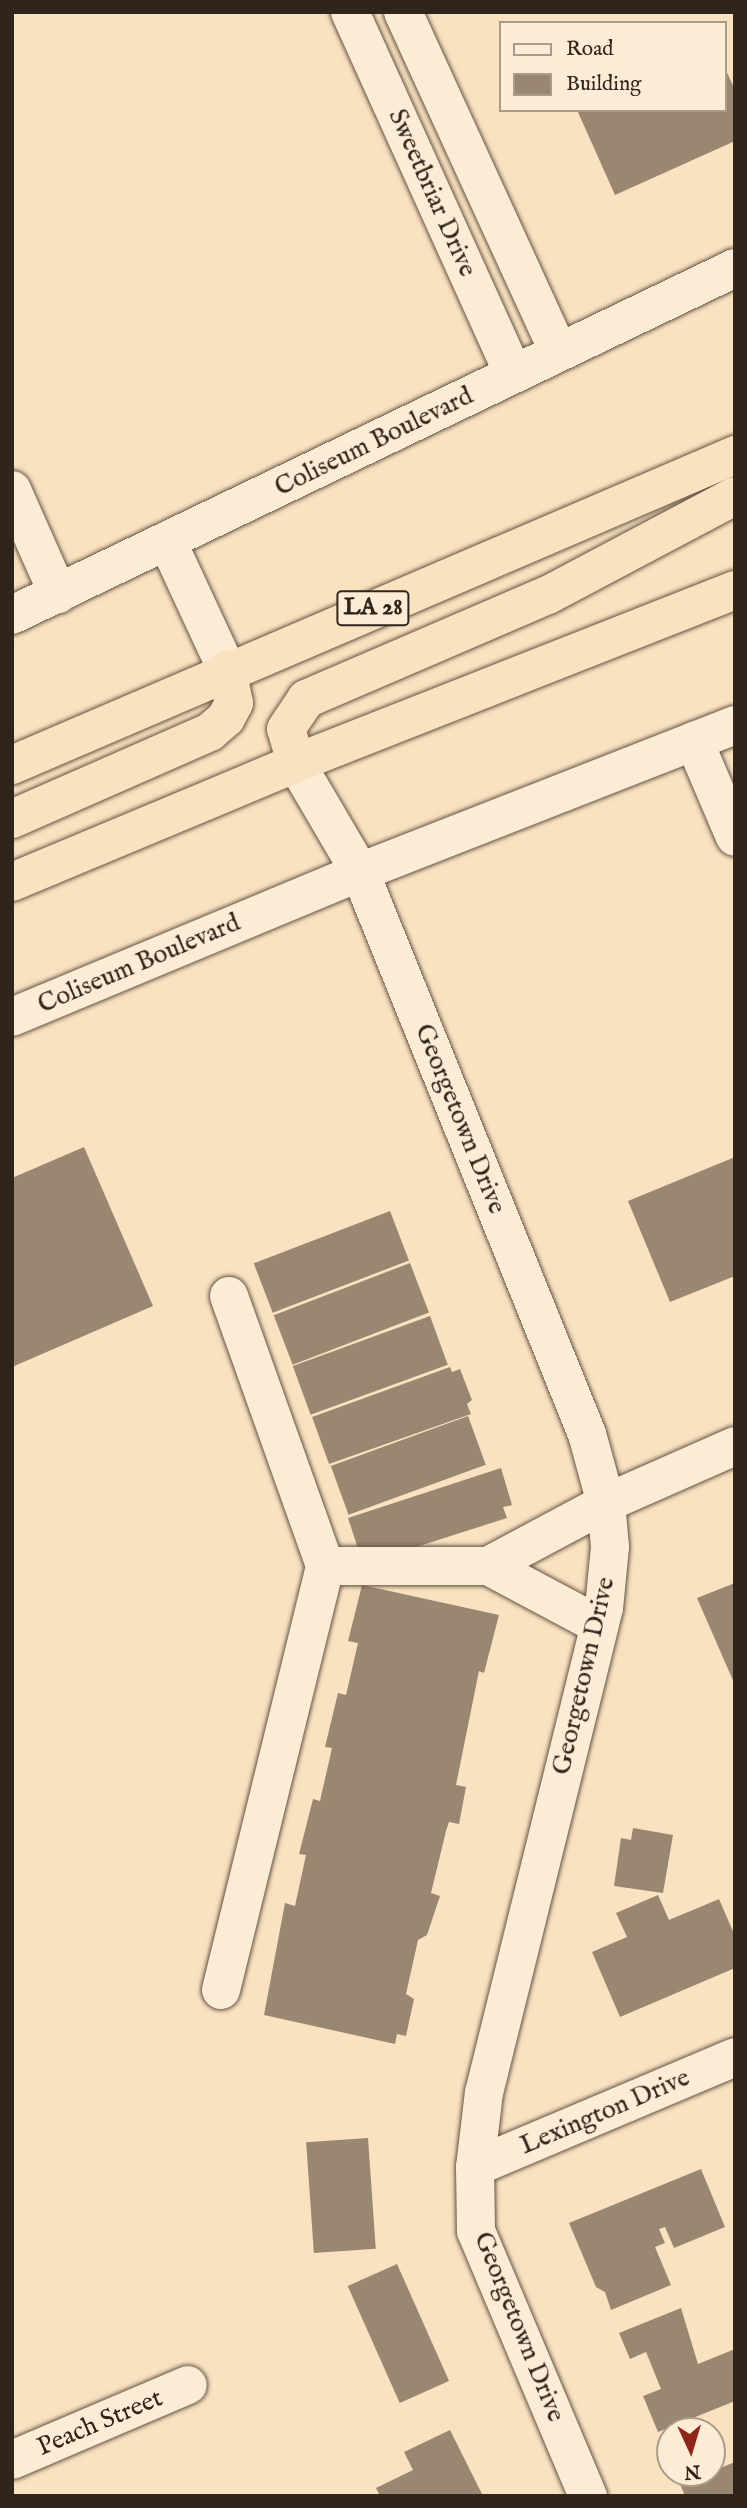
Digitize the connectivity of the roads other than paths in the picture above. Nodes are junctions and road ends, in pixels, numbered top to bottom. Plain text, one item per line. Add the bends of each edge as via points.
1 (350, 12) edge
2 (403, 12) edge
3 (735, 268) edge
4 (559, 352) junction
5 (513, 373) junction
6 (735, 455) edge
7 (12, 490) edge
8 (735, 496) edge
9 (168, 543) junction
10 (735, 590) edge
11 (58, 594) junction
12 (12, 615) edge
13 (227, 670) junction
14 (735, 725) edge
15 (694, 741) junction
16 (296, 763) junction
17 (12, 765) edge
18 (12, 819) edge
19 (735, 837) edge
20 (360, 872) junction
21 (12, 882) edge
22 (12, 1017) edge
23 (229, 1296) dead end
24 (735, 1446) edge
25 (606, 1503) junction
26 (325, 1566) junction
27 (488, 1566) junction
28 (599, 1625) junction
29 (221, 1990) dead end
30 (735, 2057) edge
31 (475, 2167) junction
32 (188, 2385) dead end
33 (12, 2460) edge
34 (588, 2496) edge

1 - 5 street, Sweetbriar Drive
2 - 4 street, Sweetbriar Drive
3 - 4 street, Coliseum Boulevard
4 - 5 street, Coliseum Boulevard
5 - 9 street, Coliseum Boulevard
6 - 13 highway, LA 28
7 - 11 street
8 - 16 highway via 548,594 306,699 286,729
9 - 11 street, Coliseum Boulevard
9 - 13 street
10 - 16 highway
11 - 12 street, Coliseum Boulevard
13 - 17 highway, LA 28
13 - 18 highway via 234,703 210,732
14 - 15 street, Coliseum Boulevard
15 - 19 street
15 - 20 street, Coliseum Boulevard
16 - 20 street, Georgetown Drive
16 - 21 highway
20 - 22 street, Coliseum Boulevard
20 - 25 street, Georgetown Drive via 587,1434
23 - 26 street
24 - 25 street
25 - 27 street
25 - 28 street, Georgetown Drive via 610,1547
26 - 27 street
26 - 29 street
27 - 28 street
28 - 31 street, Georgetown Drive via 484,2092
30 - 31 street, Lexington Drive
31 - 34 street, Georgetown Drive via 476,2231
32 - 33 street, Peach Street

